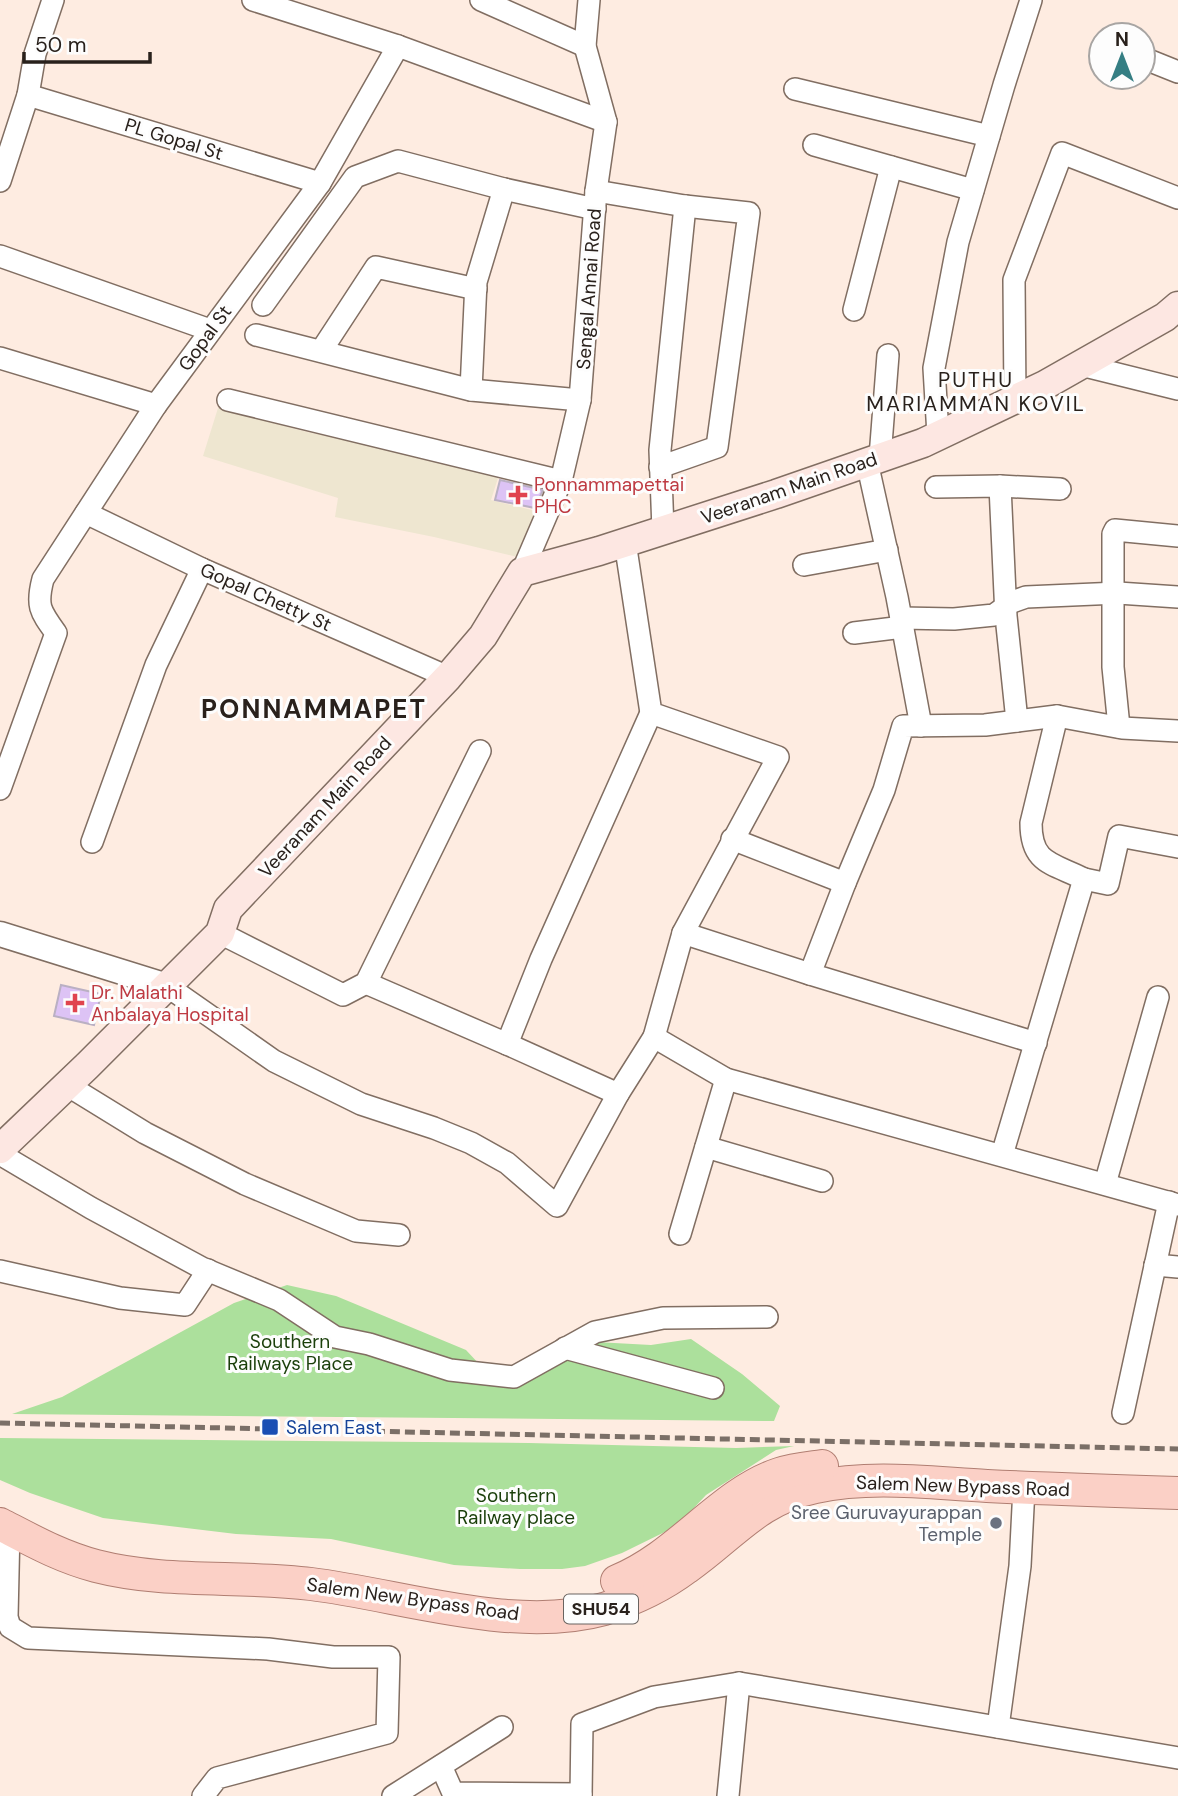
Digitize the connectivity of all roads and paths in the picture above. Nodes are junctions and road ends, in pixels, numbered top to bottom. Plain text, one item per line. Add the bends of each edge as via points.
1 (53, 0) edge
2 (253, 0) edge
3 (481, 0) edge
4 (589, 0) edge
5 (1031, 0) edge
6 (585, 46) junction
7 (398, 47) junction
8 (1157, 64) edge
9 (1178, 72) edge
10 (795, 89) dead end
11 (28, 95) junction
12 (606, 122) junction
13 (989, 136) junction
14 (814, 145) dead end
15 (891, 167) junction
16 (0, 181) edge
17 (320, 183) junction
18 (504, 190) junction
19 (973, 190) junction
20 (1178, 198) edge
21 (596, 200) junction
22 (685, 206) junction
23 (0, 256) edge
24 (475, 289) junction
25 (263, 305) dead end
26 (1178, 306) edge
27 (854, 310) dead end
28 (209, 330) junction
29 (256, 335) dead end
30 (321, 351) junction
31 (888, 355) dead end
32 (0, 358) edge
33 (1081, 365) junction
34 (1178, 389) edge
35 (471, 390) junction
36 (228, 400) dead end
37 (580, 400) junction
38 (1015, 400) junction
39 (156, 405) junction
40 (938, 435) junction
41 (873, 460) junction
42 (660, 467) junction
43 (561, 481) junction
44 (1000, 486) junction
45 (936, 487) dead end
46 (1060, 489) dead end
47 (86, 513) junction
48 (663, 530) junction
49 (1178, 536) edge
50 (625, 542) junction
51 (887, 550) junction
52 (804, 565) dead end
53 (202, 569) junction
54 (522, 572) junction
55 (1113, 594) junction
56 (1178, 597) edge
57 (1006, 606) junction
58 (902, 622) junction
59 (854, 634) dead end
60 (448, 677) junction
61 (651, 713) junction
62 (1057, 716) junction
63 (1017, 721) junction
64 (921, 726) junction
65 (1119, 727) junction
66 (1178, 731) edge
67 (481, 751) dead end
68 (0, 789) edge
69 (733, 839) junction
70 (92, 842) dead end
71 (1178, 847) edge
72 (1083, 879) junction
73 (845, 883) junction
74 (220, 933) junction
75 (683, 933) junction
76 (0, 934) edge
77 (810, 974) junction
78 (366, 983) junction
79 (167, 986) junction
80 (1158, 997) dead end
81 (653, 1037) junction
82 (1035, 1043) junction
83 (507, 1044) junction
84 (726, 1079) junction
85 (67, 1085) junction
86 (618, 1094) junction
87 (706, 1147) junction
88 (0, 1152) edge
89 (1002, 1155) junction
90 (822, 1181) dead end
91 (1105, 1184) junction
92 (1173, 1203) edge
93 (680, 1234) dead end
94 (399, 1235) dead end
95 (1155, 1265) junction
96 (1178, 1267) edge
97 (208, 1270) junction
98 (0, 1271) edge
99 (767, 1317) dead end
100 (565, 1348) junction
101 (713, 1388) dead end
102 (1123, 1413) dead end
103 (1178, 1478) edge
104 (1024, 1488) junction
105 (1178, 1493) edge
106 (3, 1520) edge
107 (739, 1683) junction
108 (502, 1727) dead end
109 (998, 1727) junction
110 (1178, 1758) edge
111 (441, 1766) junction
112 (581, 1795) edge
113 (202, 1796) edge
114 (393, 1796) edge
115 (728, 1796) edge

1 - 11 street via 35,54
2 - 7 street
3 - 6 street
4 - 6 street, Sengal Annai Road
5 - 13 street
6 - 12 street, Sengal Annai Road
7 - 12 street
7 - 17 street, Gopal St
8 - 9 street
10 - 13 street
11 - 16 street
11 - 17 street, PL Gopal St
12 - 21 street, Sengal Annai Road
13 - 19 street
14 - 15 street
15 - 19 street
15 - 27 street
17 - 28 street, Gopal St
18 - 21 street
18 - 24 street
18 - 25 street via 398,161 355,177
19 - 40 street via 958,242 934,368
20 - 38 street via 1062,153 1014,281
21 - 22 street
21 - 37 street, Sengal Annai Road
22 - 42 street
22 - 42 street via 750,213 717,447
23 - 28 street
24 - 30 street via 376,267
24 - 35 street
26 - 33 main road, Veeranam Main Road
28 - 39 street, Gopal St
29 - 30 street
30 - 35 street
31 - 41 street
32 - 39 street
33 - 34 street
33 - 38 main road, Veeranam Main Road
35 - 37 street
36 - 43 street
37 - 43 street, Sengal Annai Road
38 - 40 main road, Veeranam Main Road
39 - 47 street, Gopal St
40 - 41 main road, Veeranam Main Road
41 - 48 main road, Veeranam Main Road
41 - 51 street
42 - 48 street
43 - 54 street, Sengal Annai Road
44 - 45 street
44 - 46 street
44 - 57 street
47 - 53 street, Gopal Chetty St
47 - 68 street, Gopal St via 43,579 40,611 56,633
48 - 50 main road, Veeranam Main Road
49 - 55 street via 1115,530
50 - 54 main road, Veeranam Main Road
50 - 61 street
51 - 52 street
51 - 58 street
53 - 60 street, Gopal Chetty St
53 - 70 street via 156,665
54 - 60 main road, Veeranam Main Road via 483,636
55 - 56 street
55 - 57 street via 1026,597
55 - 65 street
57 - 58 street via 993,615
57 - 63 street
58 - 59 street
58 - 64 street
60 - 74 main road, Veeranam Main Road via 228,909
61 - 69 street via 778,757
61 - 83 street
62 - 63 street
62 - 65 street
62 - 72 street via 1031,837 1039,856
63 - 64 street
64 - 73 street via 902,726 884,790
65 - 66 street
67 - 78 street
69 - 73 street
69 - 75 street
71 - 72 street via 1119,836 1108,884
72 - 82 street
73 - 77 street
74 - 78 street via 343,995
74 - 79 main road, Veeranam Main Road
75 - 77 street
75 - 81 street
76 - 79 street
77 - 82 street
78 - 83 street
79 - 85 main road, Veeranam Main Road
79 - 86 street via 274,1061 361,1104 434,1128 507,1163 557,1206
80 - 91 street
81 - 84 street
81 - 86 street
82 - 89 street
83 - 86 street
84 - 87 street
84 - 89 street
85 - 88 main road, Veeranam Main Road
85 - 94 street via 145,1133 245,1184 356,1231
87 - 90 street
87 - 93 street
88 - 97 street via 91,1208
89 - 91 street
91 - 92 street
92 - 95 street
95 - 96 street
95 - 102 street
97 - 98 street via 185,1305 120,1298
97 - 100 street via 279,1300 335,1337 450,1370 514,1377
99 - 100 street via 663,1318 595,1332
100 - 101 street
103 - 106 main road, Salem New Bypass Road / SHU54 via 855,1464 803,1468 778,1474 736,1497 635,1574 557,1597 498,1595 296,1566 127,1554
104 - 105 main road, Salem New Bypass Road / SHU54
104 - 106 main road, Salem New Bypass Road / SHU54 via 869,1480 801,1490 765,1504 686,1569 654,1588 603,1609 572,1615 496,1614 309,1584 137,1574 69,1558
104 - 109 street via 1020,1566
106 - 113 street via 7,1617 10,1627 28,1638 389,1657 387,1733 217,1778
107 - 109 street
107 - 112 street via 654,1697 582,1724
107 - 115 street
108 - 111 street
109 - 110 street
111 - 112 street via 453,1793
111 - 114 street

